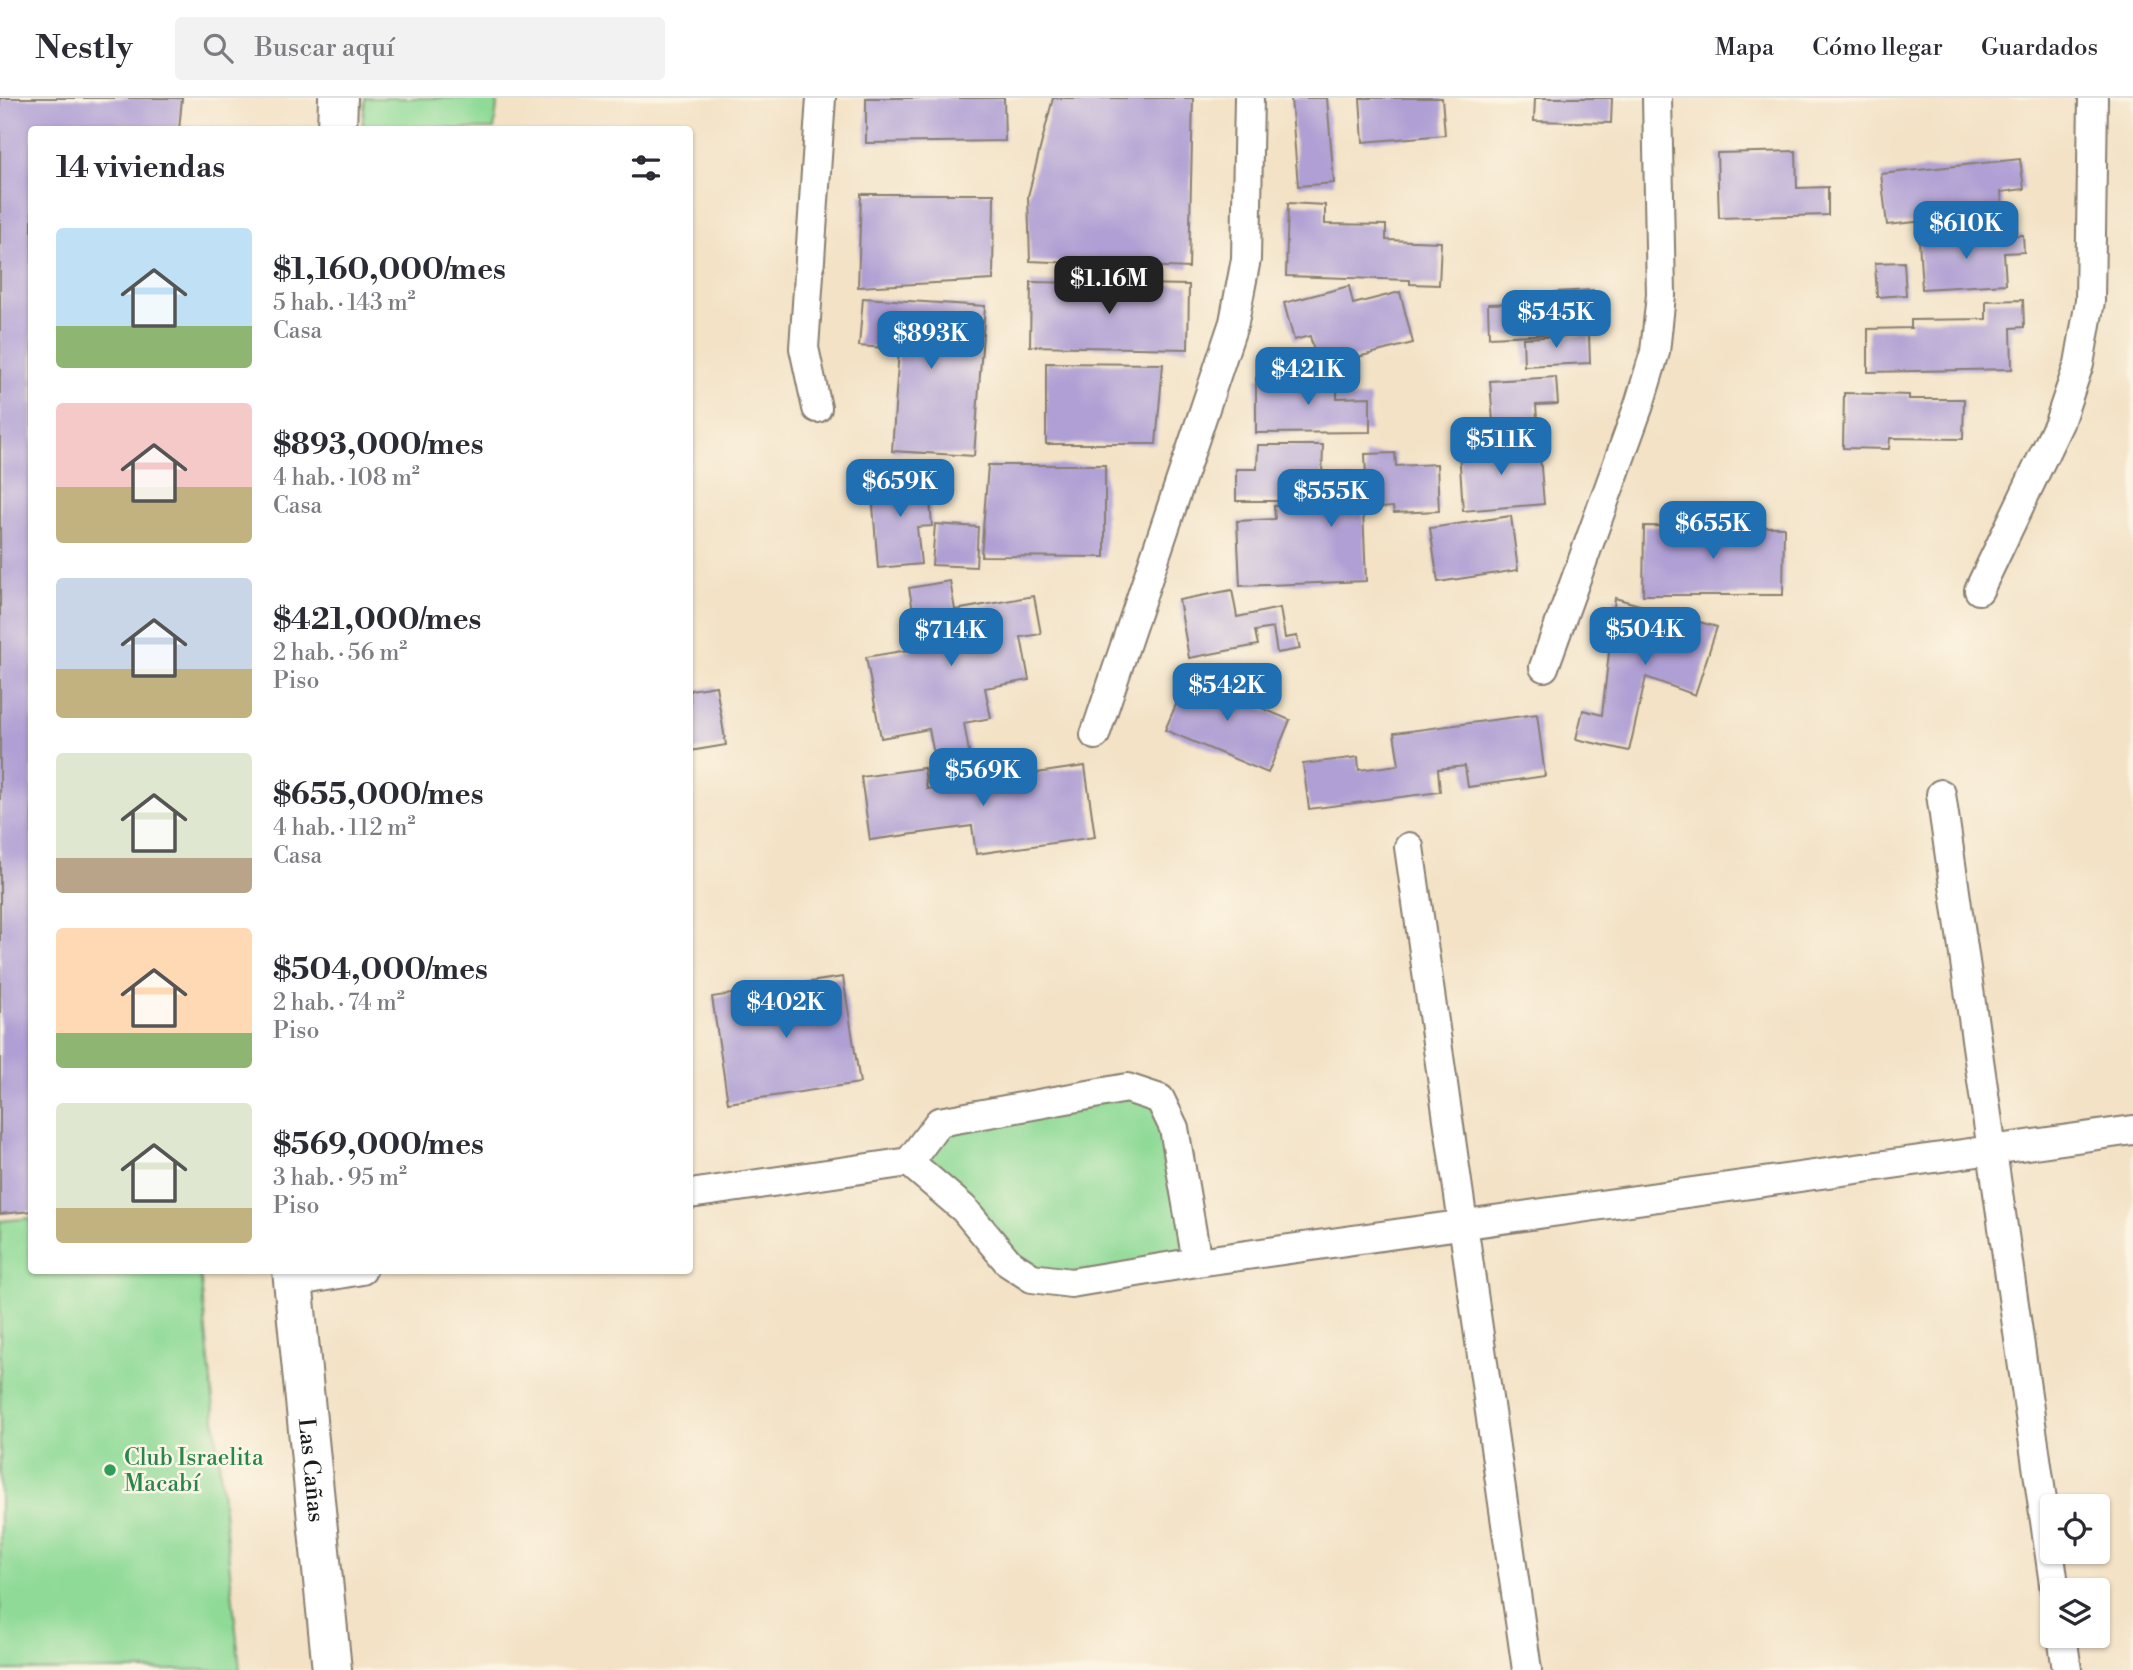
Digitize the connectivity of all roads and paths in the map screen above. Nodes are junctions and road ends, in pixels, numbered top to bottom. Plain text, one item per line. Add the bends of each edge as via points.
1 (338, 98) edge
2 (821, 98) edge
3 (1249, 98) edge
4 (1657, 98) edge
5 (2093, 98) edge
6 (337, 126) edge
7 (817, 408) dead end
8 (1979, 590) dead end
9 (1544, 667) dead end
10 (1096, 734) dead end
11 (1941, 794) dead end
12 (1409, 847) dead end
13 (2133, 1130) edge
14 (1991, 1152) junction
15 (909, 1162) junction
16 (693, 1194) edge
17 (1462, 1225) junction
18 (1197, 1262) junction
19 (315, 1274) edge
20 (292, 1276) edge
21 (2053, 1578) edge
22 (2064, 1648) edge
23 (332, 1670) edge
24 (1527, 1670) edge
25 (2067, 1670) edge

1 - 6 main road
2 - 7 street via 804,348
3 - 10 street via 1246,259 1234,322
4 - 9 street via 1661,295 1655,352
5 - 8 street via 2090,300 2079,364 2059,423
11 - 14 street
12 - 17 street
13 - 14 street
14 - 17 street
14 - 21 street
15 - 16 street
15 - 18 street via 964,1209 1009,1263 1032,1278 1070,1283
15 - 18 street via 939,1122 1127,1088 1160,1099 1174,1128
17 - 18 street
17 - 24 street
19 - 20 street
20 - 23 main road, Las Cañas
22 - 25 street

